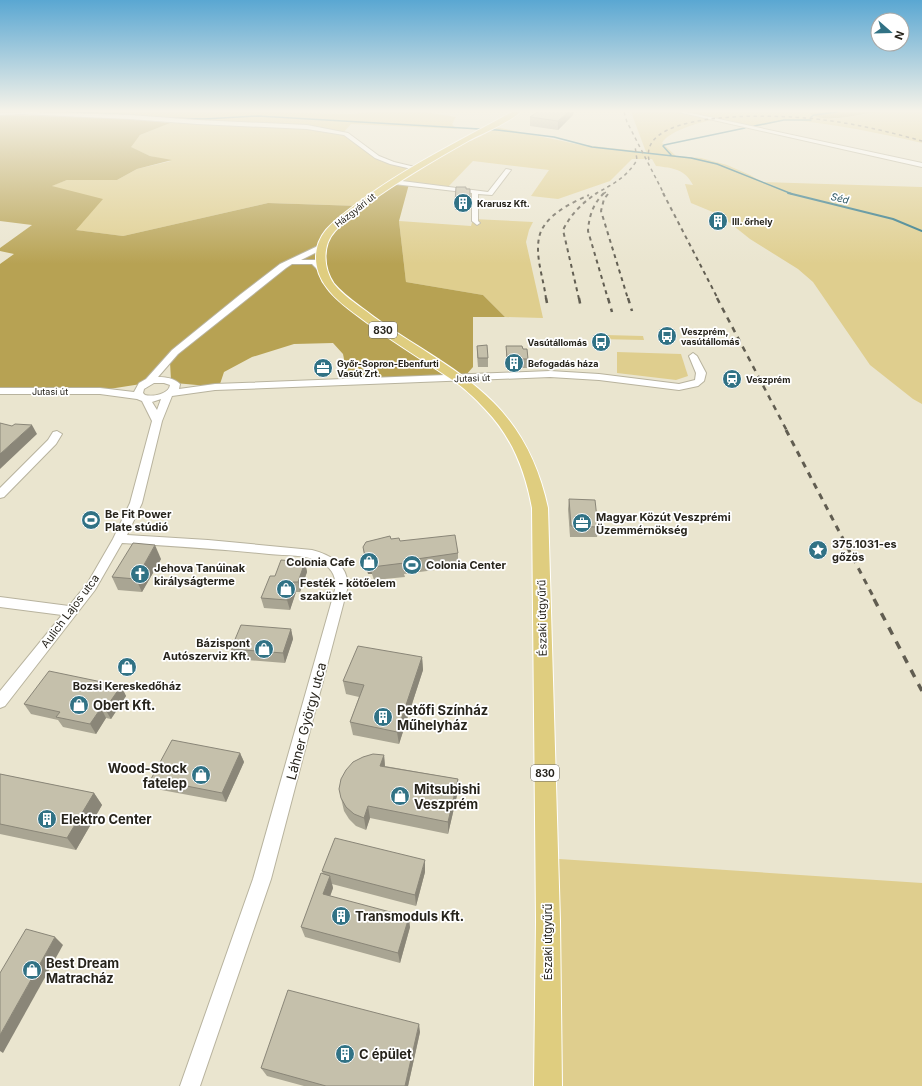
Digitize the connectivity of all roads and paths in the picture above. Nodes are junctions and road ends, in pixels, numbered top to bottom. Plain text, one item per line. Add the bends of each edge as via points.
1 (391, 163) edge
2 (426, 163) edge
3 (911, 163) edge
4 (922, 165) edge
5 (416, 168) junction
6 (508, 170) dead end
7 (394, 182) junction
8 (475, 192) junction
9 (477, 223) dead end
10 (322, 246) junction
11 (283, 266) junction
12 (321, 268) junction
13 (693, 356) dead end
14 (169, 360) junction
15 (459, 378) junction
16 (145, 383) junction
17 (171, 388) junction
18 (0, 391) edge
19 (100, 391) junction
20 (143, 397) junction
21 (157, 421) junction
22 (57, 434) dead end
23 (0, 494) edge
24 (119, 539) junction
25 (0, 602) edge
26 (72, 611) junction
27 (0, 702) edge
28 (190, 1086) edge
29 (548, 1086) edge

1 - 5 street
2 - 5 main road, Házgyári út
3 - 4 street
5 - 7 main road, Házgyári út
6 - 8 street via 490,194
7 - 8 street
7 - 10 main road, Házgyári út via 335,226 324,239
8 - 9 street
10 - 11 street
10 - 12 main road
11 - 12 street via 298,261 311,261
11 - 14 street via 195,334
12 - 15 main road, Északi útgyűrű / 830 via 335,292 376,325
13 - 15 street, Jutasi út via 701,373 699,381 679,387 564,374
14 - 16 street
14 - 17 street
15 - 17 street, Jutasi út
15 - 29 main road, Északi útgyűrű / 830 via 497,413 518,441 531,468 540,508 548,921
16 - 17 street, Jutasi út via 159,379
16 - 19 street, Jutasi út
16 - 20 street via 138,391
17 - 20 street, Jutasi út via 157,398
17 - 21 street, Aulich Lajos utca
18 - 19 street, Jutasi út
19 - 20 street, Jutasi út
20 - 21 street
21 - 24 street, Aulich Lajos utca via 136,503
22 - 23 street
24 - 26 street, Aulich Lajos utca via 91,587
24 - 28 street, Láhner György utca via 312,554 334,564 342,574 342,586 262,879
25 - 26 street
26 - 27 street, Aulich Lajos utca

